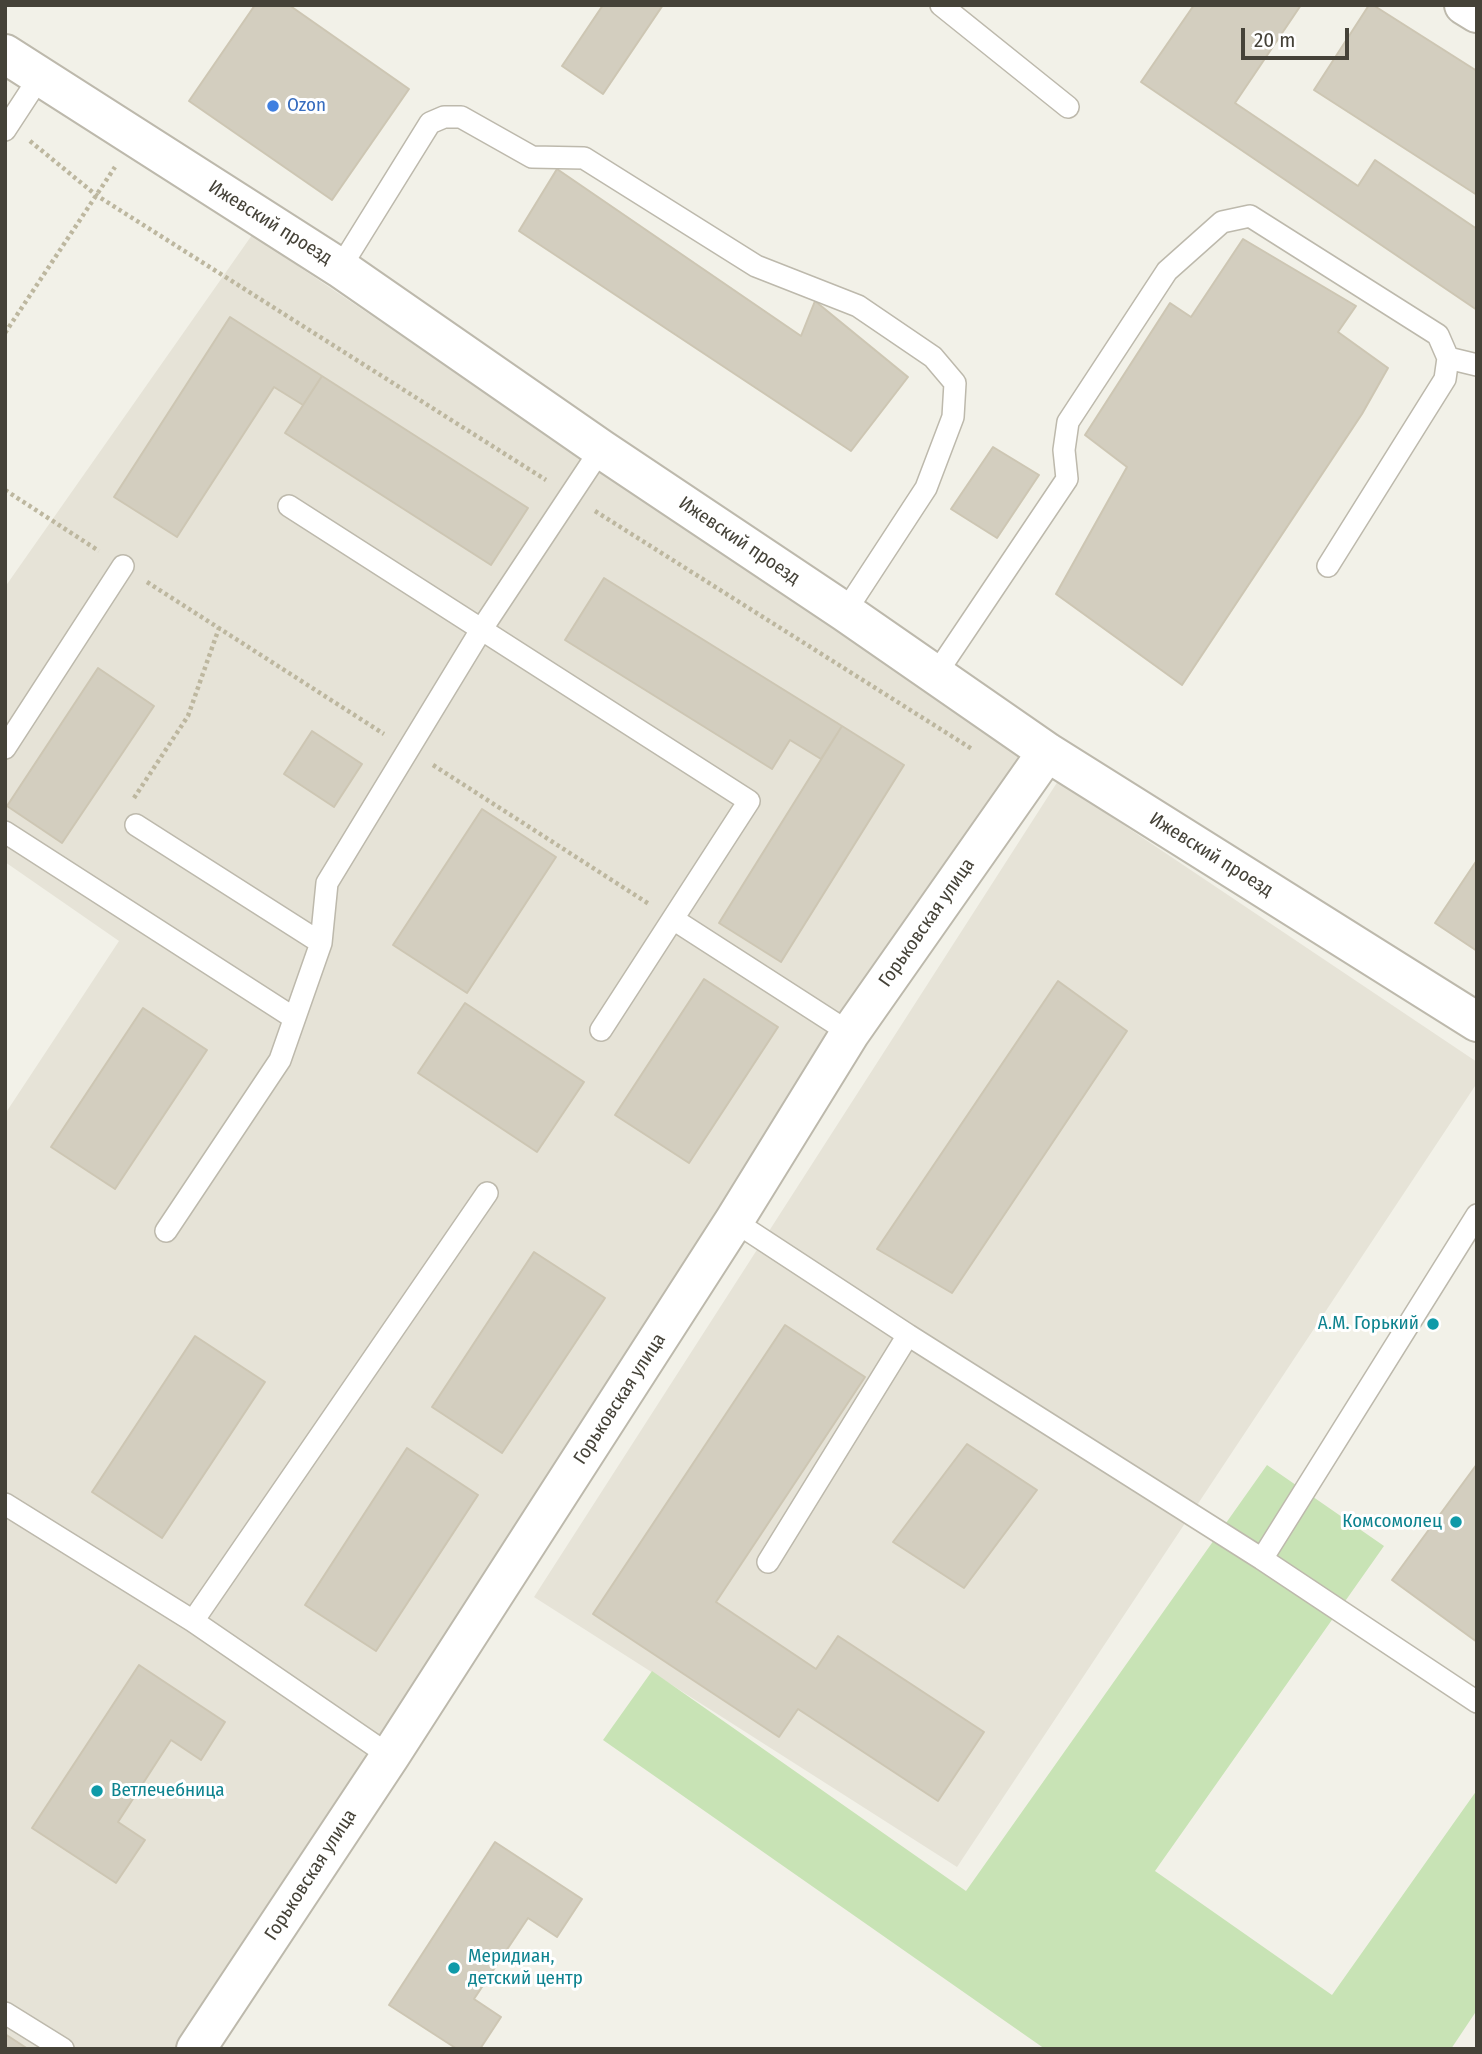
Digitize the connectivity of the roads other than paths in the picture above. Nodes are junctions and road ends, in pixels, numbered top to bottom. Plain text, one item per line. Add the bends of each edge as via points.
1 (941, 5) edge
2 (1464, 5) edge
3 (1477, 13) edge
4 (5, 54) edge
5 (39, 78) junction
6 (1068, 107) dead end
7 (7, 127) edge
8 (340, 268) junction
9 (1448, 358) junction
10 (1477, 365) edge
11 (601, 449) junction
12 (289, 506) dead end
13 (123, 566) road end
14 (1328, 566) dead end
15 (845, 612) junction
16 (481, 630) junction
17 (936, 674) junction
18 (5, 748) edge
19 (1047, 752) junction
20 (136, 825) road end
21 (5, 832) edge
22 (673, 919) junction
23 (321, 943) junction
24 (293, 1018) junction
25 (1477, 1022) edge
26 (601, 1030) dead end
27 (850, 1033) junction
28 (486, 1193) dead end
29 (1477, 1215) edge
30 (734, 1221) junction
31 (166, 1231) dead end
32 (908, 1335) junction
33 (5, 1504) edge
34 (1262, 1559) junction
35 (768, 1562) dead end
36 (193, 1621) junction
37 (1477, 1702) edge
38 (390, 1756) junction
39 (5, 2013) edge
40 (63, 2049) edge
41 (196, 2049) edge

1 - 6 lane
2 - 3 street
4 - 5 street, Ижевский проезд
5 - 7 lane
5 - 8 street, Ижевский проезд
8 - 11 street, Ижевский проезд
8 - 15 lane via 430,123 461,117 532,157 584,158 756,266 858,306 933,357 955,383 953,417 926,488
9 - 10 lane
9 - 14 lane via 1445,379
9 - 17 lane via 1438,335 1250,216 1222,222 1167,271 1068,422 1064,450 1067,479
11 - 15 street, Ижевский проезд
11 - 16 lane
12 - 16 lane
13 - 18 lane
15 - 17 street, Ижевский проезд
16 - 22 lane via 749,801
16 - 23 lane via 327,883
17 - 19 street, Ижевский проезд
19 - 25 street, Ижевский проезд
19 - 27 street, Горьковская улица
20 - 23 lane
21 - 24 lane
22 - 26 lane
22 - 27 lane
23 - 24 lane
24 - 31 lane via 279,1060
27 - 30 street, Горьковская улица
28 - 36 lane
29 - 34 lane
30 - 32 lane
30 - 38 street, Горьковская улица
32 - 34 lane
32 - 35 lane
33 - 36 lane
34 - 37 lane
36 - 38 lane
38 - 41 street, Горьковская улица
39 - 40 lane

